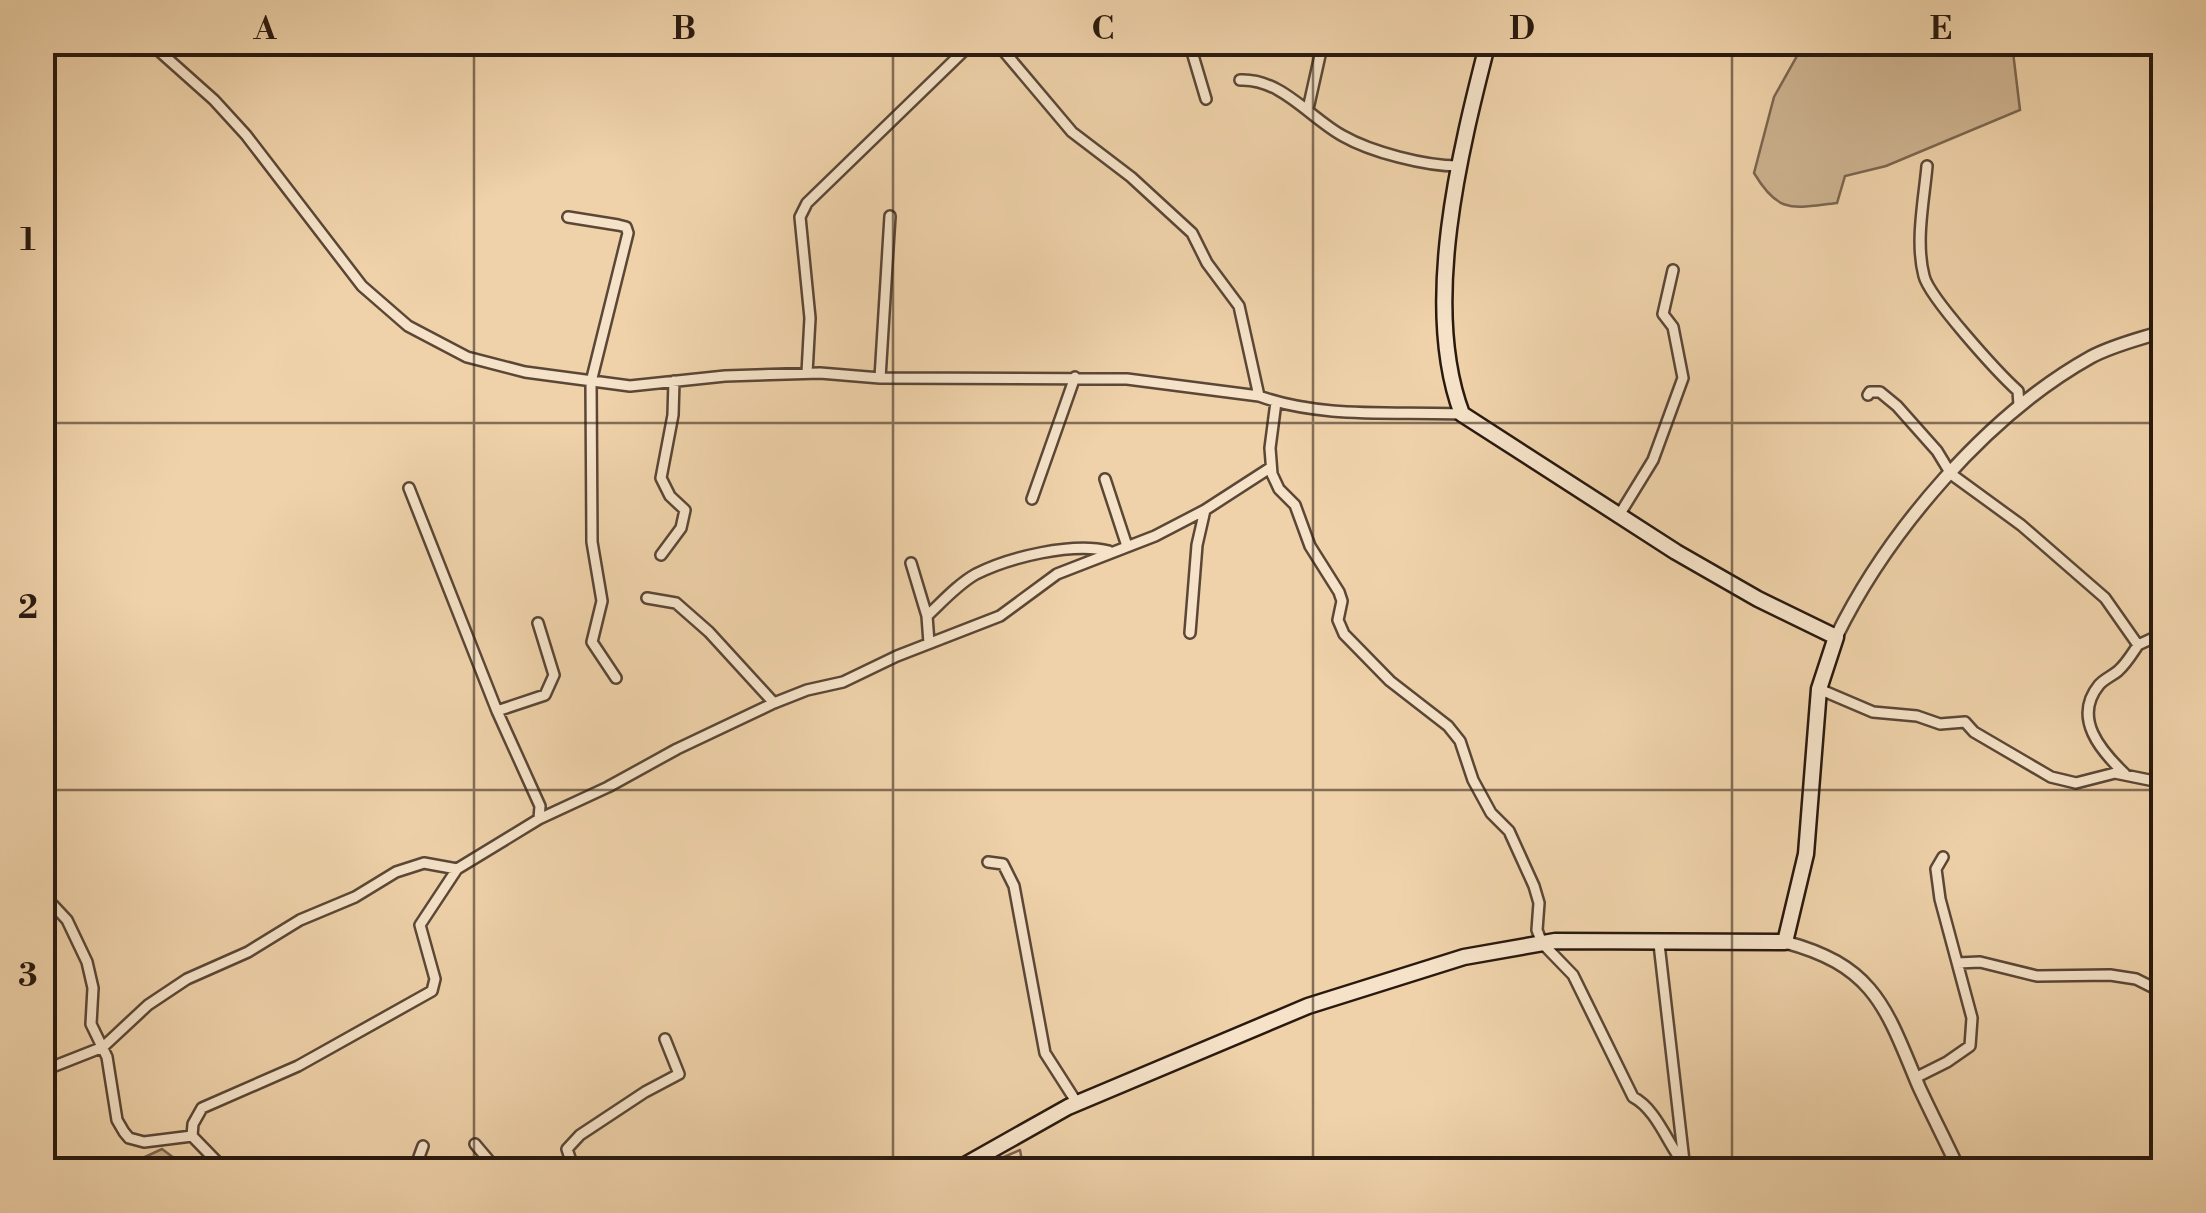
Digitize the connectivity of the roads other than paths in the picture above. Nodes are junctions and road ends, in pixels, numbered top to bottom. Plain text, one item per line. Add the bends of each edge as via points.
1 (149, 42) edge
2 (973, 42) edge
3 (996, 42) edge
4 (1189, 42) edge
5 (1323, 42) edge
6 (1488, 42) edge
7 (1240, 80) dead end
8 (1206, 99) dead end
9 (1308, 109) junction
10 (1458, 166) junction
11 (1927, 166) dead end
12 (890, 216) dead end
13 (568, 218) dead end
14 (1674, 270) dead end
15 (2164, 331) edge
16 (807, 373) junction
17 (1076, 377) junction
18 (880, 378) junction
19 (674, 381) junction
20 (591, 382) junction
21 (1868, 395) dead end
22 (1259, 396) junction
23 (1276, 402) junction
24 (2019, 404) junction
25 (1462, 414) junction
26 (1270, 468) junction
27 (1951, 474) junction
28 (1105, 479) dead end
29 (409, 488) dead end
30 (1032, 498) dead end
31 (1205, 510) junction
32 (1618, 517) junction
33 (1127, 546) junction
34 (1110, 552) junction
35 (662, 555) dead end
36 (911, 563) dead end
37 (646, 598) dead end
38 (927, 616) junction
39 (538, 623) dead end
40 (1190, 633) dead end
41 (2164, 633) edge
42 (1836, 637) junction
43 (928, 643) junction
44 (2138, 646) junction
45 (616, 678) dead end
46 (1819, 689) junction
47 (774, 703) junction
48 (497, 712) junction
49 (2125, 774) junction
50 (2164, 783) edge
51 (538, 819) junction
52 (1943, 857) dead end
53 (988, 862) dead end
54 (457, 869) junction
55 (53, 905) dead end
56 (1785, 942) junction
57 (1542, 943) junction
58 (1659, 944) junction
59 (1958, 963) junction
60 (2164, 993) edge
61 (666, 1039) dead end
62 (103, 1047) junction
63 (42, 1071) edge
64 (1916, 1078) junction
65 (1077, 1103) junction
66 (192, 1136) junction
67 (475, 1144) dead end
68 (424, 1146) dead end
69 (1684, 1167) edge
70 (225, 1170) edge
71 (426, 1170) edge
72 (497, 1170) edge
73 (574, 1170) edge
74 (956, 1170) edge
75 (1959, 1170) edge

1 - 20 street via 246,134 335,255 408,326 467,357
2 - 16 street via 800,216 810,318
3 - 22 street via 1072,132 1192,232 1240,306
4 - 8 street
5 - 9 street
6 - 10 main road
7 - 9 street via 1257,79
9 - 10 street via 1343,137 1430,166
10 - 25 main road via 1446,308 1448,363
11 - 24 street via 1924,280 2018,390
12 - 18 street
13 - 20 street via 618,225 628,233
14 - 32 street via 1663,314 1673,327 1683,378 1653,460
15 - 24 street via 2094,355
16 - 18 street
16 - 19 street
17 - 18 street
17 - 22 street
17 - 30 street
19 - 20 street
19 - 35 street via 660,478 686,510
20 - 45 street via 592,542 602,601 592,642
21 - 27 street via 1880,392 1897,406
22 - 23 street
23 - 25 street
23 - 26 street
24 - 27 street
25 - 32 main road
26 - 31 street
26 - 57 street via 1340,592 1344,634 1460,741 1473,780 1509,831 1534,886
27 - 42 street via 1856,596
27 - 44 street via 2105,598
28 - 33 street
29 - 48 street
31 - 33 street
31 - 40 street
32 - 42 main road
33 - 34 street
34 - 38 street via 1069,548 1008,562 974,575
34 - 43 street via 1044,581 1000,616
36 - 38 street
37 - 47 street via 676,604
38 - 43 street
39 - 48 street via 554,676 545,694
41 - 44 street
42 - 46 main road
43 - 47 street via 843,682
44 - 49 street via 2100,685 2087,719
46 - 49 street via 1874,712 1965,722 2050,776 2076,783
46 - 56 main road via 1808,836
47 - 51 street
48 - 51 street via 540,806
49 - 50 street
51 - 54 street
52 - 59 street via 1936,870 1940,899
53 - 65 street via 1002,864 1014,886 1046,1052
54 - 62 street via 424,863 396,872 300,920 148,1005
54 - 66 street via 420,926 435,979 432,991 298,1066 202,1108
55 - 62 street via 88,962 91,1024
56 - 58 main road
56 - 64 street via 1832,958 1878,996
57 - 58 main road
57 - 65 main road via 1464,958 1308,1006
57 - 69 street via 1574,976 1633,1097 1646,1104
58 - 69 street
59 - 60 street via 2038,976 2110,974
59 - 64 street via 1972,1018 1970,1046
61 - 73 street via 679,1074 580,1135 568,1149
62 - 63 street
62 - 66 street via 117,1120 129,1138
64 - 75 street
65 - 74 main road
66 - 70 street
67 - 72 street
68 - 71 street

